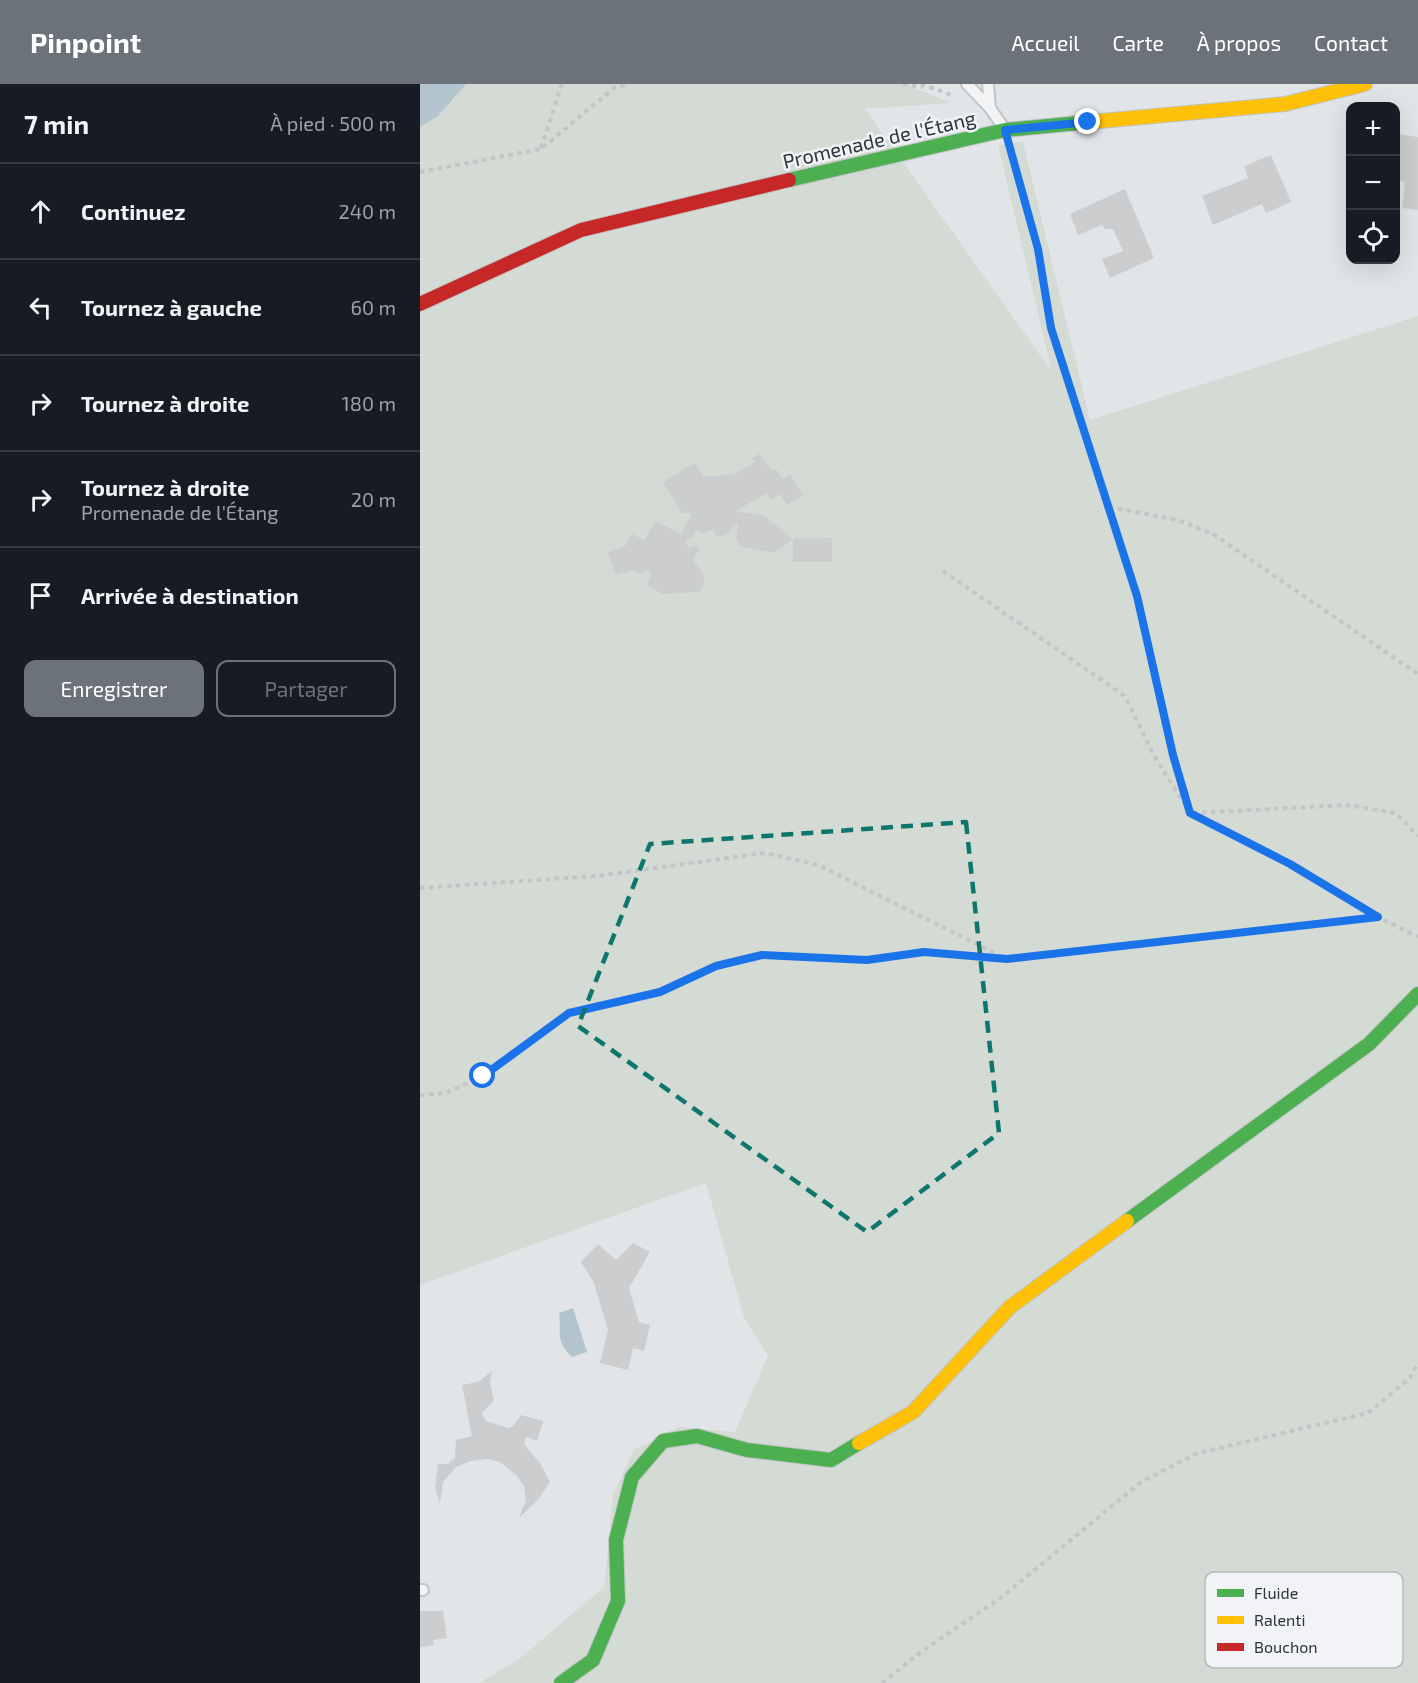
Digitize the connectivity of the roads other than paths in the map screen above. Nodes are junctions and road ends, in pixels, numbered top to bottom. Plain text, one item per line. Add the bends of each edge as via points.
1 (967, 84) edge
2 (988, 84) edge
3 (1365, 84) edge
4 (990, 108) junction
5 (1005, 130) junction
6 (420, 304) edge
7 (1418, 994) edge
8 (561, 1683) edge

1 - 4 lane
2 - 4 lane
3 - 5 street, Promenade de l'Étang via 1286,104
4 - 5 lane
5 - 6 street, Promenade de l'Étang via 581,230
7 - 8 street via 1369,1044 1010,1307 913,1412 831,1460 747,1450 697,1436 663,1441 632,1477 616,1540 618,1601 593,1660

